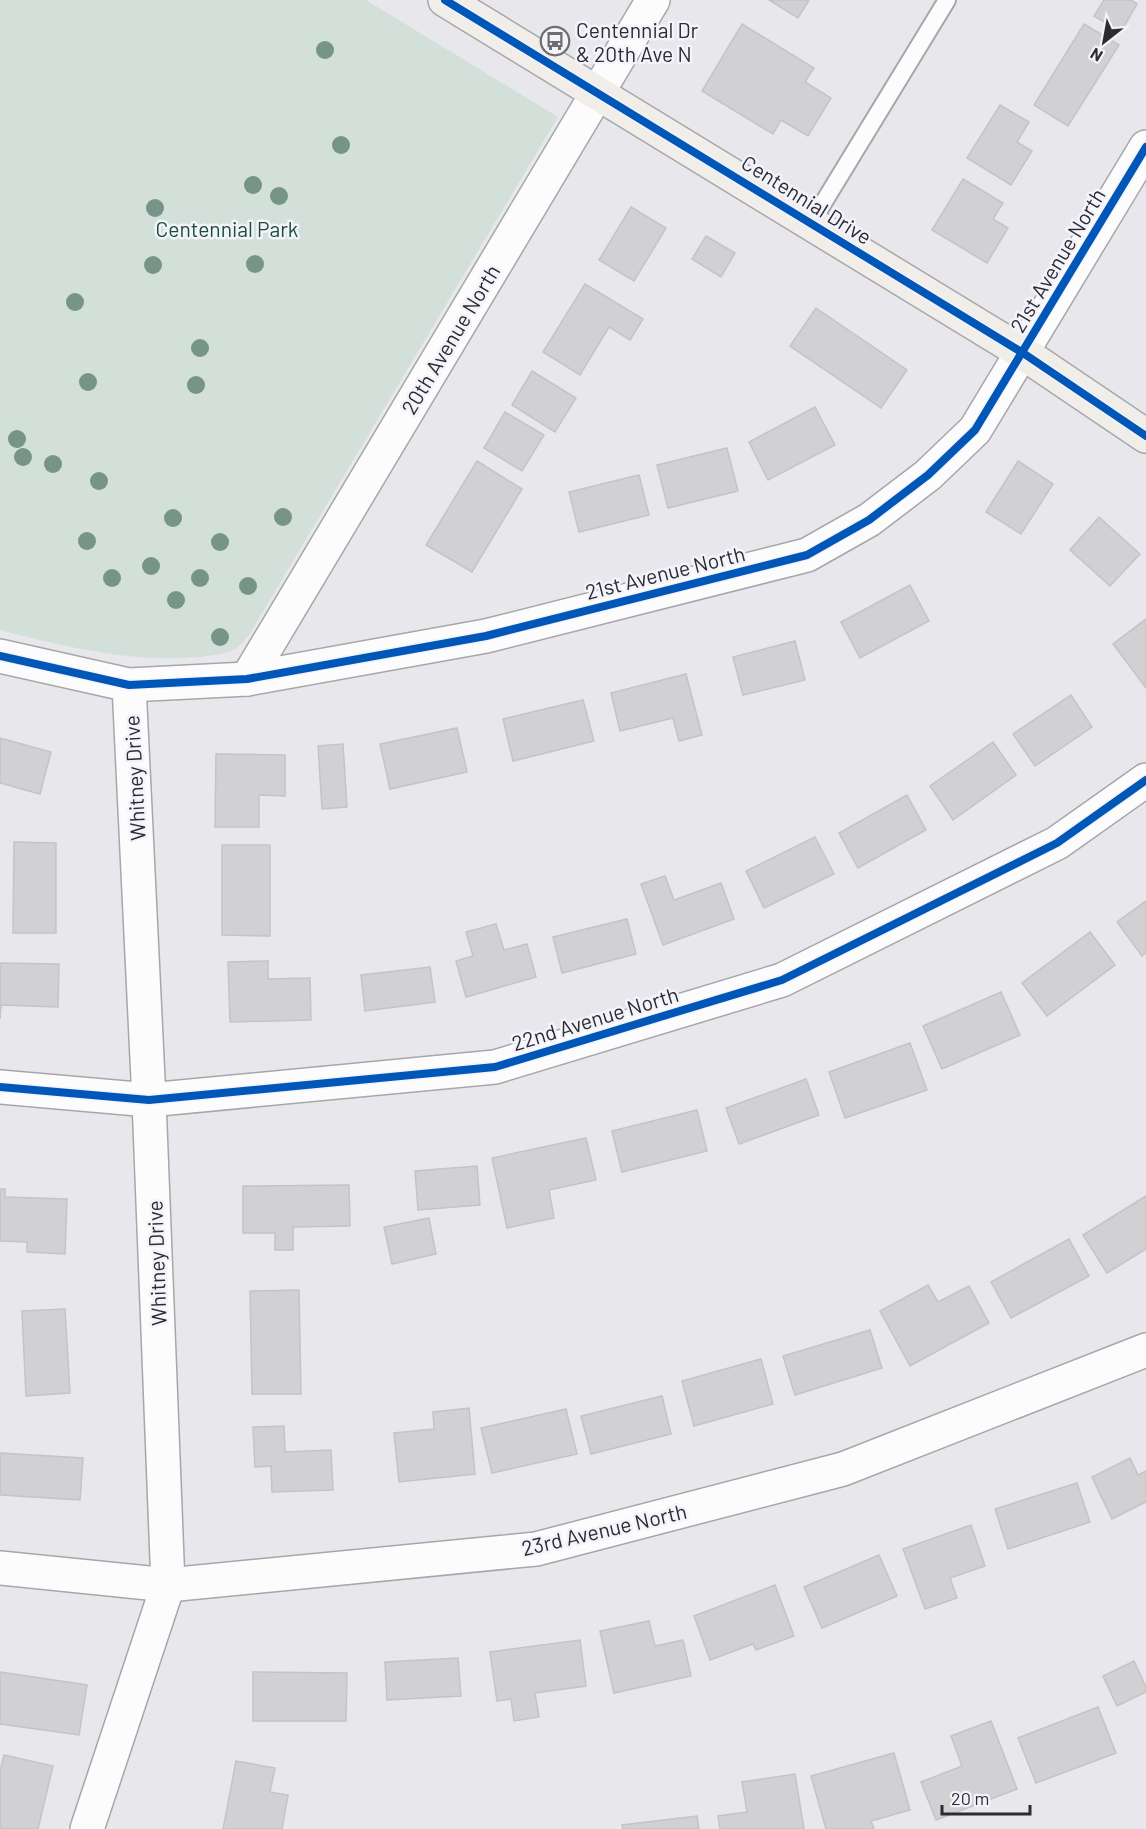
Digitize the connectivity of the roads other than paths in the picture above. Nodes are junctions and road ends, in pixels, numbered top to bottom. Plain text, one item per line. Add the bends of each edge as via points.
1 (445, 0) edge
2 (653, 0) edge
3 (947, 0) edge
4 (597, 92) junction
5 (1146, 147) edge
6 (811, 223) junction
7 (1023, 353) junction
8 (1146, 436) edge
9 (0, 656) edge
10 (247, 679) junction
11 (129, 686) junction
12 (1146, 780) edge
13 (0, 1087) edge
14 (149, 1100) junction
15 (1146, 1350) edge
16 (0, 1568) edge
17 (168, 1585) junction
18 (87, 1829) edge

1 - 4 street, Centennial Drive
2 - 4 street, 20th Avenue North
3 - 6 lane
4 - 6 street, Centennial Drive
4 - 10 street, 20th Avenue North
5 - 7 street, 21st Avenue North
6 - 7 street, Centennial Drive
7 - 8 street, Centennial Drive
7 - 10 street, 21st Avenue North via 975,430 928,475 869,520 807,555 486,636
9 - 11 street, 21st Avenue North
10 - 11 street, 21st Avenue North
11 - 14 street, Whitney Drive
12 - 14 street, 22nd Avenue North via 1057,843 782,980 495,1067
13 - 14 street, 22nd Avenue North
14 - 17 street, Whitney Drive
15 - 17 street, 23rd Avenue North via 843,1469 536,1549
16 - 17 street, 23rd Avenue North
17 - 18 street, Whitney Drive

